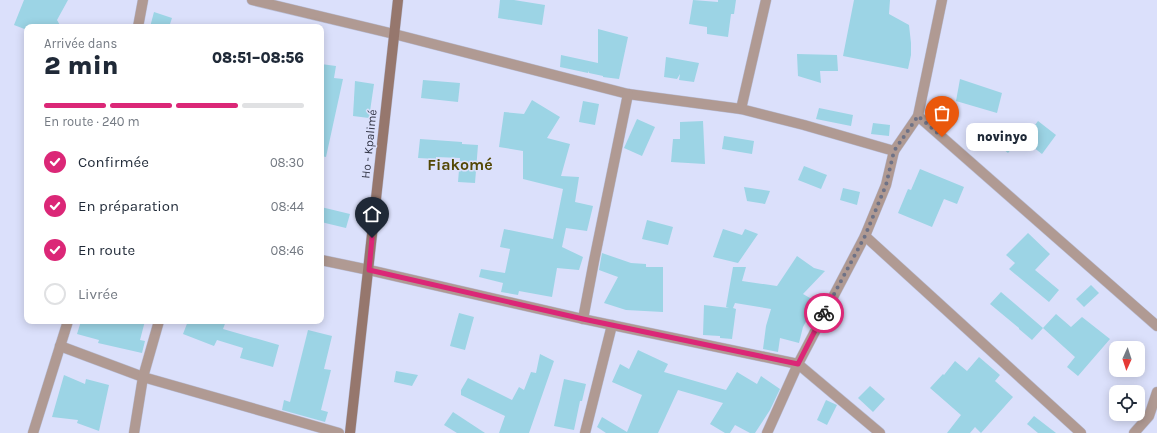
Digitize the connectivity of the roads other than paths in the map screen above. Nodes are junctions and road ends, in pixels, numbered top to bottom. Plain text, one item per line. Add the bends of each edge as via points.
1 (143, 0) edge
2 (252, 0) edge
3 (398, 0) edge
4 (766, 0) edge
5 (942, 0) edge
6 (139, 24) edge
7 (394, 34) junction
8 (628, 94) junction
9 (741, 109) junction
10 (918, 116) junction
11 (894, 151) junction
12 (865, 236) junction
13 (324, 261) edge
14 (369, 270) junction
15 (583, 319) junction
16 (67, 324) edge
17 (159, 324) edge
18 (612, 325) junction
19 (1157, 326) edge
20 (60, 346) junction
21 (798, 364) junction
22 (144, 377) junction
23 (1157, 392) edge
24 (33, 433) edge
25 (134, 433) edge
26 (339, 433) edge
27 (350, 433) edge
28 (585, 433) edge
29 (767, 433) edge
30 (880, 433) edge
31 (1081, 433) edge
32 (1134, 433) edge

1 - 6 street
2 - 7 street
3 - 7 main road, Ho - Kpalimé
4 - 9 street
5 - 10 street
7 - 8 street
7 - 14 main road, Ho - Kpalimé
8 - 9 street
8 - 15 street
9 - 11 street
10 - 11 street
10 - 19 street
11 - 12 street via 886,185
12 - 21 street
12 - 31 street
13 - 14 street
14 - 15 street
14 - 27 main road, Ho - Kpalimé
15 - 18 street
16 - 20 street
17 - 22 street
18 - 21 street
18 - 28 street
20 - 22 street
20 - 24 street
21 - 29 street
21 - 30 street
22 - 25 street
22 - 26 street
23 - 32 street via 1148,416

